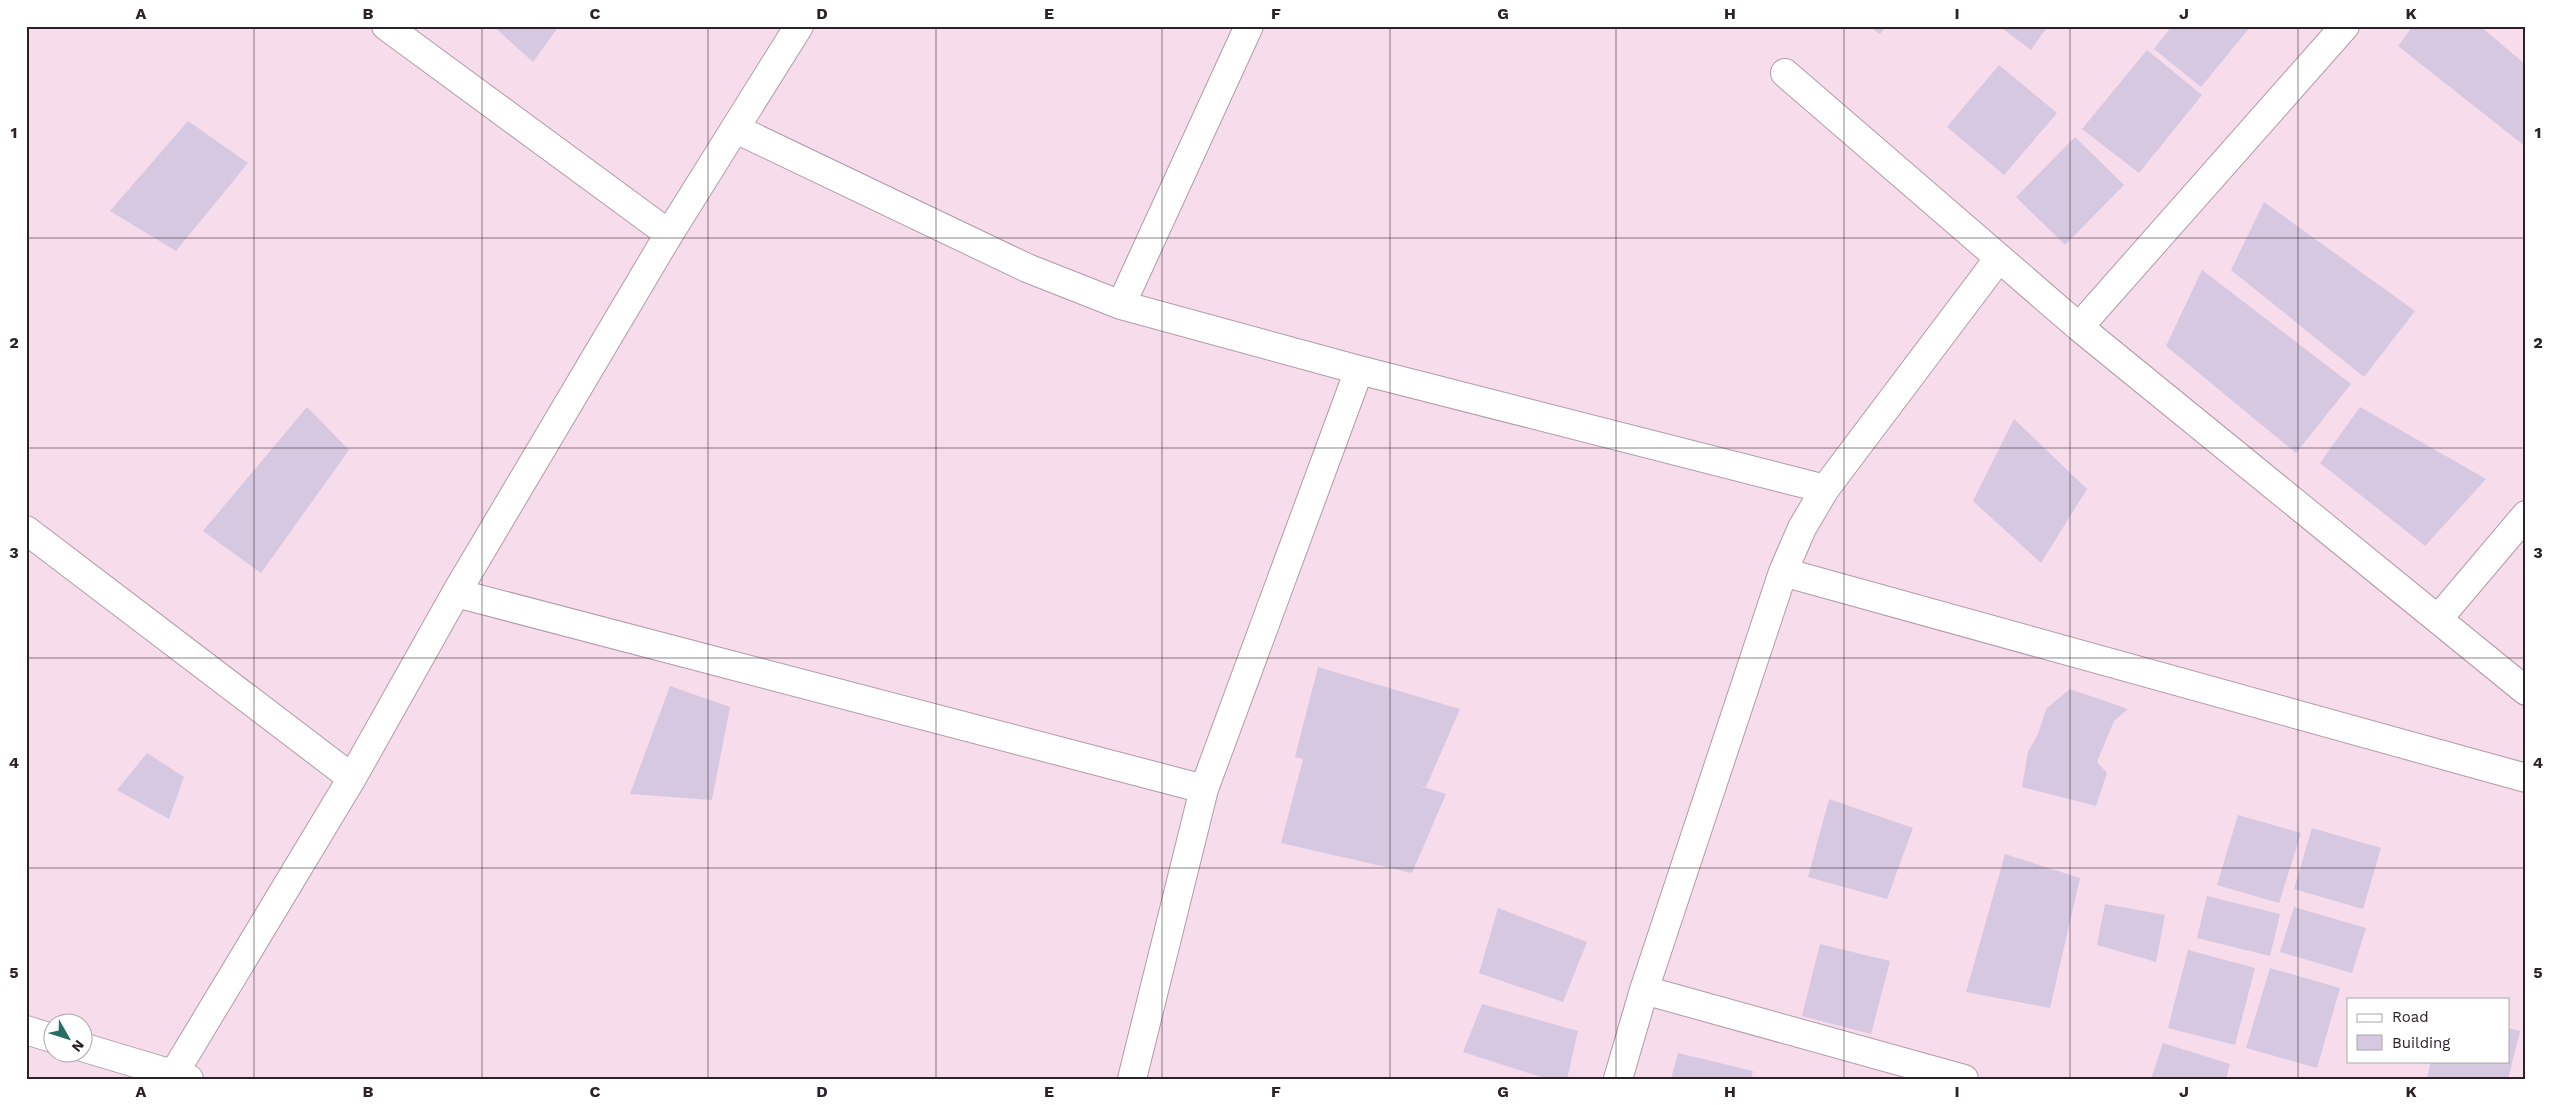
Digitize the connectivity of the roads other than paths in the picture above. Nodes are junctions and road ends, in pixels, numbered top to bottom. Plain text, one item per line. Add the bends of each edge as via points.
1 (386, 26) edge
2 (799, 26) edge
3 (1249, 26) edge
4 (2345, 26) edge
5 (1786, 73) dead end
6 (736, 128) junction
7 (668, 234) junction
8 (1999, 258) junction
9 (1121, 305) junction
10 (2079, 327) junction
11 (1359, 370) junction
12 (1824, 489) junction
13 (2526, 515) edge
14 (26, 530) edge
15 (1782, 572) junction
16 (456, 593) junction
17 (2438, 619) junction
18 (2526, 691) edge
19 (352, 778) junction
20 (2526, 778) edge
21 (1204, 789) junction
22 (1644, 990) junction
23 (26, 1030) edge
24 (42, 1035) edge
25 (92, 1051) edge
26 (181, 1077) edge
27 (1132, 1079) edge
28 (1618, 1079) edge
29 (1964, 1079) edge

1 - 7 street
2 - 6 street
3 - 9 street
4 - 10 street
5 - 8 street
6 - 7 street
6 - 9 street via 1027,268
7 - 16 street
8 - 10 street
8 - 12 street
9 - 11 street
10 - 17 street
11 - 12 street
11 - 21 street
12 - 15 street
13 - 17 street
14 - 19 street
15 - 20 street
15 - 22 street
16 - 19 street
16 - 21 street
17 - 18 street
19 - 26 street
21 - 27 street
22 - 28 street
22 - 29 street
23 - 24 street
25 - 26 street

